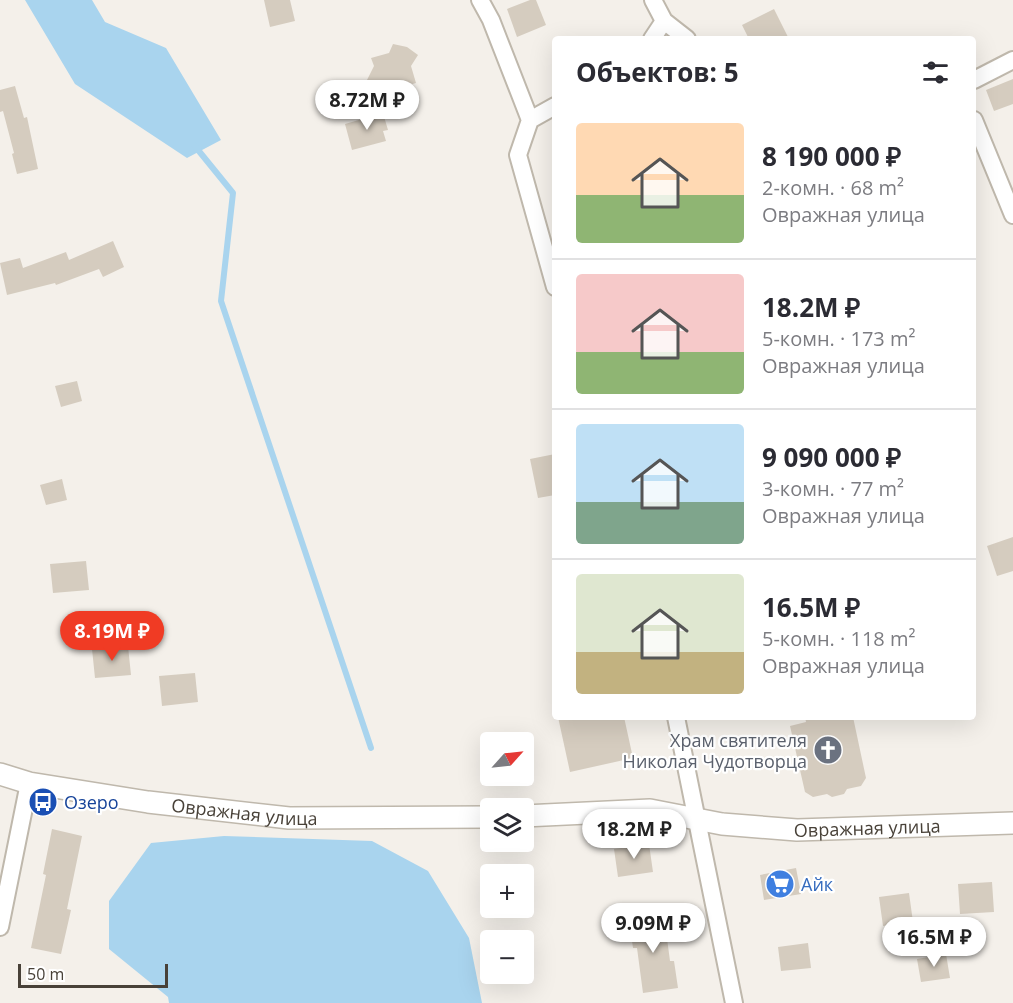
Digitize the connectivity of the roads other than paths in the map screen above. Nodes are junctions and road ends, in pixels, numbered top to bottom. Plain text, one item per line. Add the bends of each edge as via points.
1 (480, 0) edge
2 (652, 0) edge
3 (664, 21) junction
4 (654, 36) edge
5 (683, 36) edge
6 (1013, 60) edge
7 (976, 79) edge
8 (552, 108) edge
9 (530, 120) junction
10 (976, 125) edge
11 (1013, 215) edge
12 (552, 276) edge
13 (676, 720) edge
14 (0, 774) edge
15 (29, 783) junction
16 (534, 816) edge
17 (480, 817) edge
18 (697, 819) junction
19 (1013, 823) edge
20 (0, 927) edge
21 (734, 1003) edge

1 - 9 street
2 - 3 street
3 - 4 street
3 - 5 street
6 - 7 street
8 - 9 street
9 - 12 street via 518,156
10 - 11 street
13 - 18 street
14 - 15 street, Овражная улица
15 - 17 street, Овражная улица via 182,807 289,818
15 - 20 street
16 - 18 street, Овражная улица via 650,810
18 - 19 street, Овражная улица via 797,830
18 - 21 street

